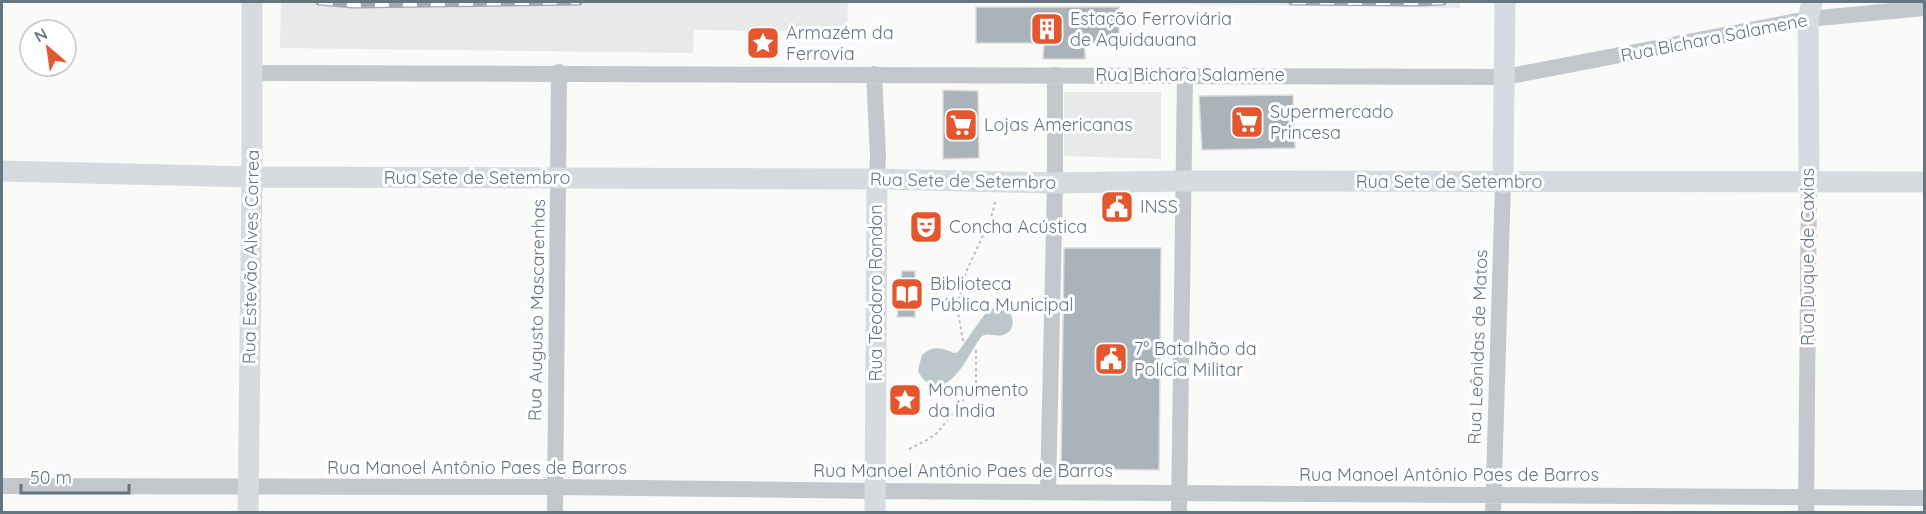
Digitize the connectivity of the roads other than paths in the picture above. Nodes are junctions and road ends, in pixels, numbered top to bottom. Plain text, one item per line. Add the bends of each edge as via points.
1 (249, 2) edge
2 (1505, 2) edge
3 (1924, 8) edge
4 (1810, 10) edge
5 (559, 72) junction
6 (252, 73) junction
7 (874, 74) junction
8 (1055, 75) junction
9 (1185, 75) junction
10 (1505, 77) junction
11 (2, 171) edge
12 (252, 177) junction
13 (558, 178) junction
14 (877, 179) junction
15 (1183, 181) junction
16 (1809, 181) junction
17 (1055, 183) junction
18 (1503, 183) junction
19 (1924, 183) edge
20 (2, 486) edge
21 (248, 487) junction
22 (555, 487) junction
23 (875, 491) junction
24 (1048, 491) junction
25 (1179, 492) junction
26 (1493, 494) junction
27 (1924, 498) edge
28 (1806, 505) edge
29 (248, 513) edge
30 (555, 513) edge
31 (875, 513) edge
32 (1179, 513) edge
33 (1493, 513) edge

1 - 6 main road, Rua Estevão Alves Correa
2 - 10 main road
3 - 4 street, Rua Bichara Salamene
4 - 10 street, Rua Bichara Salamene
4 - 16 main road, Rua Duque de Caxias
5 - 6 street, Rua Bichara Salamene
5 - 7 street, Rua Bichara Salamene
5 - 13 street, Rua Augusto Mascarenhas
6 - 12 main road, Rua Estevão Alves Correa
7 - 8 street, Rua Bichara Salamene
7 - 14 street, Rua Teodoro Rondon
8 - 9 street, Rua Bichara Salamene
8 - 17 street
9 - 10 street, Rua Bichara Salamene
9 - 15 street
10 - 18 main road
11 - 12 main road, Rua Sete de Setembro
12 - 13 main road, Rua Sete de Setembro
12 - 21 main road, Rua Estevão Alves Correa
13 - 14 main road, Rua Sete de Setembro
13 - 22 street, Rua Augusto Mascarenhas
14 - 17 main road, Rua Sete de Setembro
14 - 23 main road, Rua Teodoro Rondon
15 - 17 main road, Rua Sete de Setembro
15 - 18 main road, Rua Sete de Setembro
15 - 25 street
16 - 18 main road, Rua Sete de Setembro
16 - 19 main road, Rua Sete de Setembro
16 - 28 street, Rua Duque de Caxias
17 - 24 street
18 - 26 street, Rua Leônidas de Matos
20 - 21 street, Rua Manoel Antônio Paes de Barros
21 - 22 street, Rua Manoel Antônio Paes de Barros
21 - 29 main road, Rua Estevão Alves Correa
22 - 23 street, Rua Manoel Antônio Paes de Barros
22 - 30 street, Rua Augusto Mascarenhas
23 - 24 street, Rua Manoel Antônio Paes de Barros
23 - 31 main road, Rua Teodoro Rondon
24 - 25 street, Rua Manoel Antônio Paes de Barros
25 - 26 street, Rua Manoel Antônio Paes de Barros
25 - 32 street
26 - 28 street, Rua Manoel Antônio Paes de Barros
26 - 33 street, Rua Leônidas de Matos
27 - 28 street, Rua Manoel Antônio Paes de Barros

